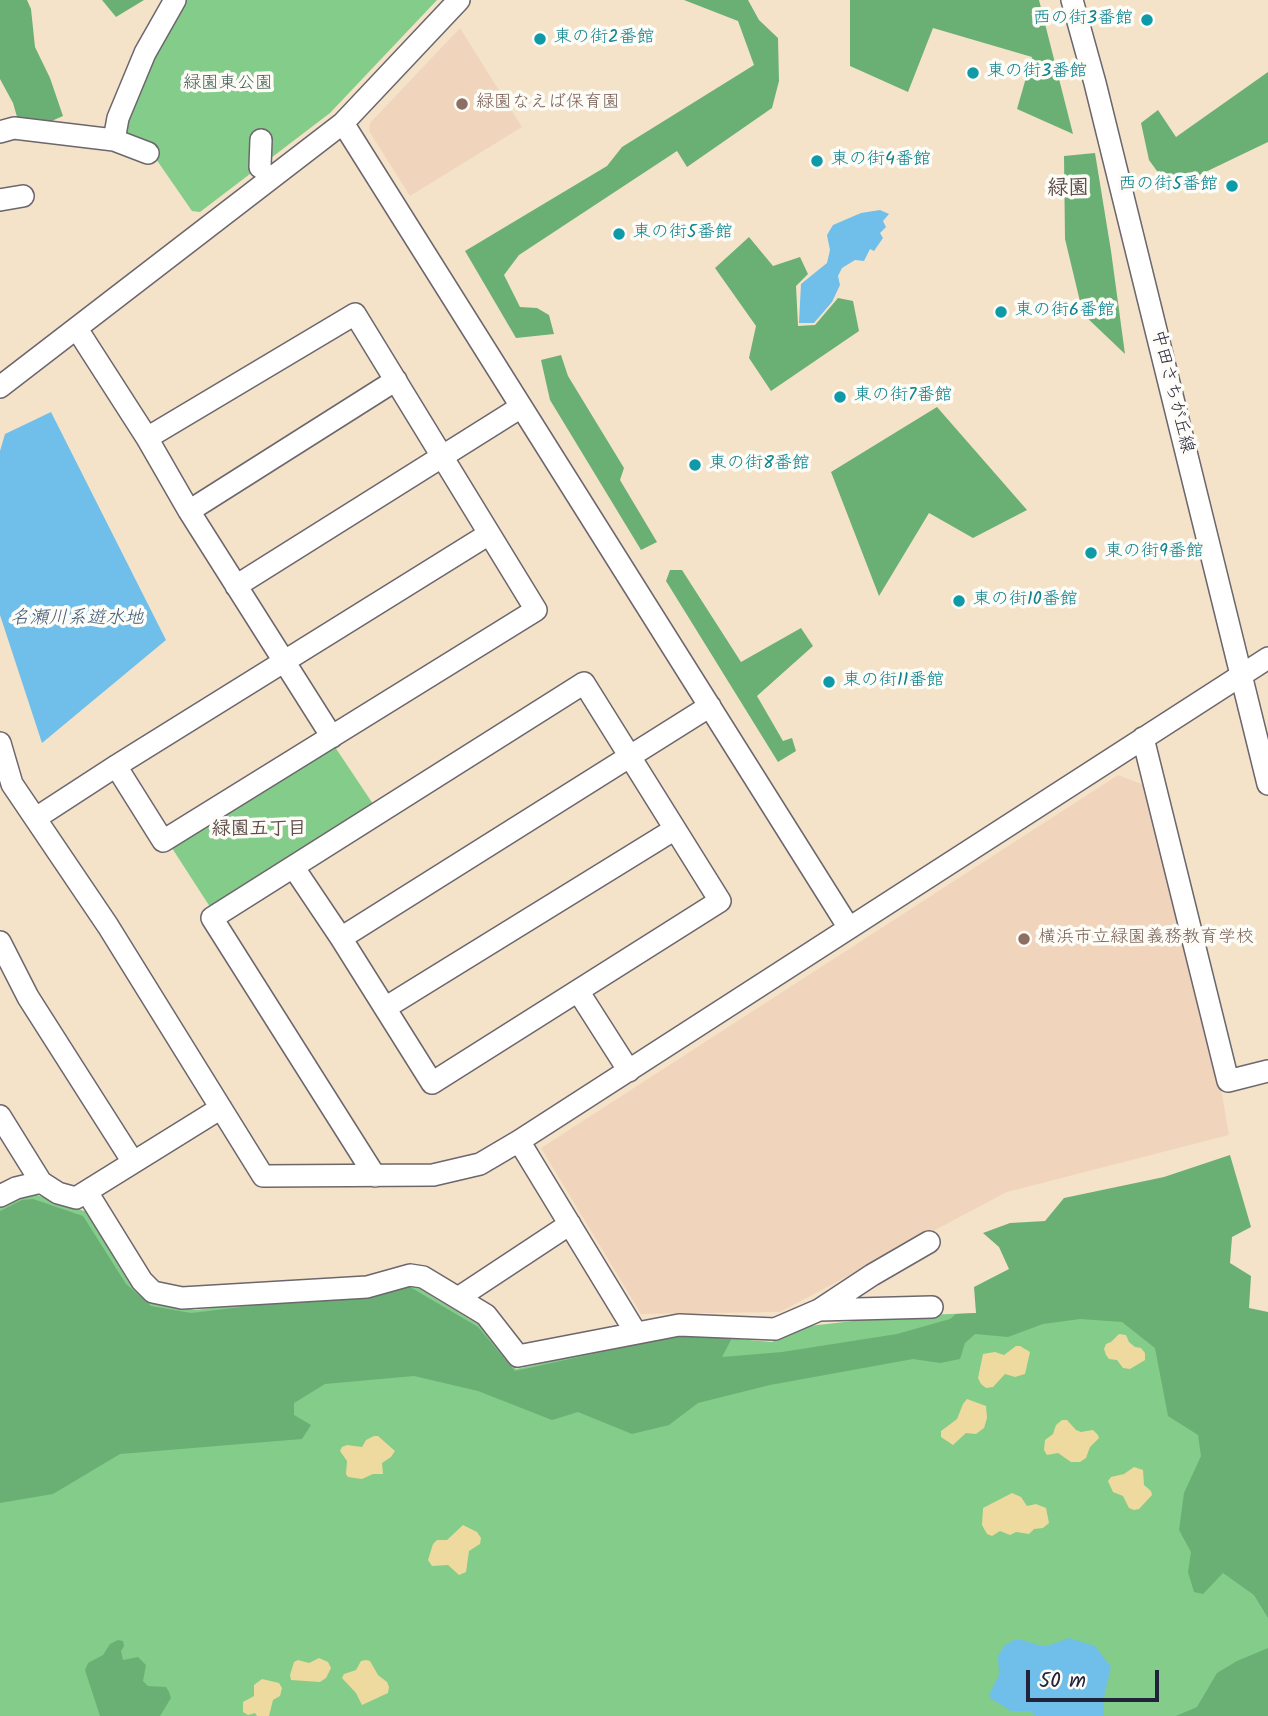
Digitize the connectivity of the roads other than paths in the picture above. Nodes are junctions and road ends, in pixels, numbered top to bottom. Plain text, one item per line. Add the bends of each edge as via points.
1 (175, 0) edge
2 (459, 0) edge
3 (1072, 0) edge
4 (343, 123) junction
5 (0, 132) edge
6 (114, 140) junction
7 (261, 140) dead end
8 (148, 153) dead end
9 (260, 167) dead end
10 (23, 196) dead end
11 (0, 200) edge
12 (77, 329) junction
13 (396, 380) junction
14 (0, 387) edge
15 (522, 407) junction
16 (147, 438) junction
17 (442, 456) junction
18 (189, 511) junction
19 (489, 534) junction
20 (236, 586) junction
21 (1268, 658) edge
22 (283, 661) junction
23 (1240, 676) junction
24 (710, 706) junction
25 (332, 737) junction
26 (1143, 738) junction
27 (0, 743) edge
28 (630, 756) junction
29 (116, 766) junction
30 (1268, 784) edge
31 (36, 818) junction
32 (675, 829) junction
33 (294, 867) junction
34 (849, 928) junction
35 (341, 938) junction
36 (0, 942) edge
37 (578, 991) junction
38 (385, 1008) junction
39 (629, 1071) junction
40 (1268, 1072) edge
41 (221, 1108) junction
42 (0, 1116) edge
43 (519, 1141) junction
44 (132, 1162) junction
45 (374, 1176) junction
46 (41, 1182) junction
47 (87, 1192) junction
48 (0, 1196) edge
49 (569, 1224) junction
50 (929, 1242) dead end
51 (458, 1298) junction
52 (932, 1307) dead end
53 (819, 1310) junction
54 (636, 1333) junction

1 - 6 street via 145,53 118,118
2 - 4 street
3 - 23 street, 中田さちが丘線
4 - 12 street
4 - 15 street
5 - 6 street via 14,128
6 - 8 street
7 - 9 street
10 - 11 street
12 - 14 street
12 - 16 street
13 - 16 street via 355,314
13 - 17 street
13 - 18 street
15 - 17 street
15 - 24 street
16 - 18 street
17 - 19 street
17 - 20 street
18 - 20 street
19 - 22 street
19 - 25 street via 536,610
20 - 22 street
21 - 23 street
22 - 25 street
22 - 29 street
23 - 26 street
23 - 30 street, 中田さちが丘線
24 - 28 street
24 - 34 street
25 - 29 street via 163,841
26 - 34 street
26 - 40 street via 1228,1081
27 - 31 street via 12,784
28 - 32 street
28 - 33 street via 584,683
28 - 35 street
29 - 31 street
31 - 41 street
32 - 37 street via 720,901
32 - 38 street
33 - 35 street
33 - 45 street via 212,918
34 - 39 street
35 - 38 street
36 - 44 street via 28,997
37 - 38 street via 432,1083
37 - 39 street
39 - 43 street
41 - 44 street
41 - 45 street via 263,1176
42 - 46 street
43 - 45 street via 480,1164 458,1170
43 - 49 street
44 - 47 street
46 - 47 street via 76,1198
46 - 48 street
47 - 51 street via 153,1292 182,1297 367,1287 410,1275 423,1277
49 - 51 street
49 - 54 street
50 - 53 street
51 - 54 street via 485,1315 518,1356
52 - 53 street
53 - 54 street via 775,1328 679,1325

